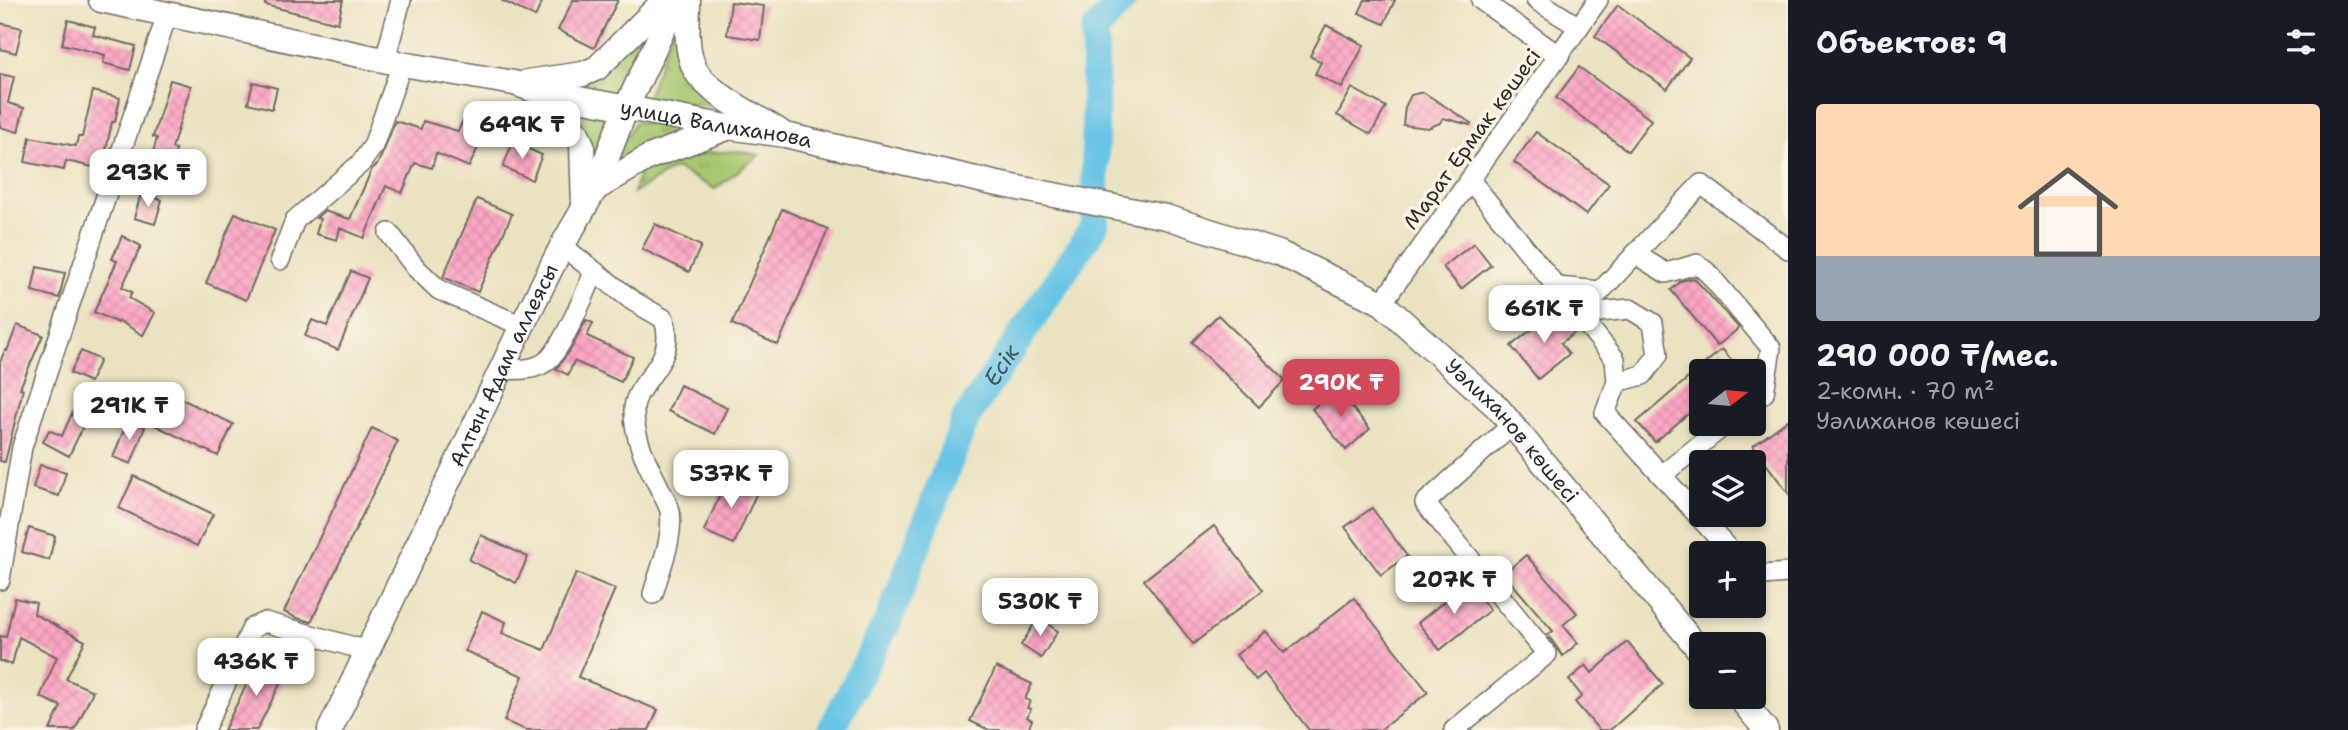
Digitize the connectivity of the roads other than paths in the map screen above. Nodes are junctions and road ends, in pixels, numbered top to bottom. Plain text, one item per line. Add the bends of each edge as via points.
1 (101, 0) edge
2 (401, 0) edge
3 (664, 0) edge
4 (677, 0) edge
5 (688, 0) edge
6 (1481, 0) edge
7 (1536, 0) edge
8 (1598, 0) edge
9 (167, 15) junction
10 (1579, 27) junction
11 (1559, 56) junction
12 (393, 62) junction
13 (526, 87) junction
14 (626, 108) junction
15 (728, 127) junction
16 (785, 135) junction
17 (1470, 180) junction
18 (589, 200) junction
19 (1166, 217) joint
20 (388, 233) dead end
21 (562, 246) junction
22 (1788, 249) edge
23 (1636, 254) junction
24 (280, 260) dead end
25 (594, 272) junction
26 (1557, 287) junction
27 (1601, 291) junction
28 (1382, 303) junction
29 (1579, 314) junction
30 (522, 326) junction
31 (502, 369) junction
32 (1766, 376) edge
33 (1618, 382) junction
34 (1512, 425) junction
35 (1711, 436) edge
36 (1662, 475) junction
37 (1721, 541) edge
38 (1788, 573) edge
39 (1766, 575) edge
40 (0, 580) edge
41 (653, 594) dead end
42 (1689, 638) edge
43 (368, 651) junction
44 (1749, 709) edge
45 (204, 730) edge
46 (330, 730) edge
47 (1454, 730) edge
48 (1766, 730) edge

1 - 9 main road, улица Валиханова
2 - 12 street
3 - 13 main road via 597,68
4 - 14 main road, Алтын Адам аллеясы
5 - 16 main road via 687,45 693,68 706,85
6 - 11 street
7 - 10 street
8 - 10 street, Марат Ермак көшесі
9 - 12 main road, улица Валиханова
9 - 40 street via 22,447
10 - 11 street, Марат Ермак көшесі
11 - 17 street, Марат Ермак көшесі
12 - 13 main road, улица Валиханова
12 - 24 street via 373,146 362,163 295,220
13 - 14 main road, улица Валиханова
13 - 18 main road via 577,132
14 - 15 main road, улица Валиханова
14 - 18 main road, Алтын Адам аллеясы
15 - 16 main road, улица Валиханова
15 - 18 main road via 649,157
16 - 19 main road, улица Валиханова
17 - 26 street
17 - 28 street, Марат Ермак көшесі
18 - 21 main road, Алтын Адам аллеясы
19 - 28 main road, Уәлиханов көшесі via 1279,253
20 - 30 street via 439,290
21 - 25 street
21 - 30 main road, Алтын Адам аллеясы
22 - 23 street via 1701,184
23 - 27 street
23 - 32 street via 1666,273 1697,264 1708,273 1771,348
25 - 31 street via 549,360 534,367
25 - 41 street via 664,319 667,329 663,358 633,407 643,455 670,509 670,535
26 - 27 street
26 - 29 street
27 - 29 street
28 - 34 main road, Уәлиханов көшесі
29 - 33 street via 1615,359
29 - 33 street via 1630,309 1653,323 1658,355 1643,375
30 - 31 main road, Алтын Адам аллеясы
31 - 43 main road, Алтын Адам аллеясы
33 - 36 street via 1605,413
34 - 42 main road, Уәлиханов көшесі
34 - 47 street via 1424,503 1547,654
35 - 36 street
36 - 37 street
38 - 39 street
43 - 45 street via 265,622 252,628
43 - 46 main road, Алтын Адам аллеясы
44 - 48 main road

